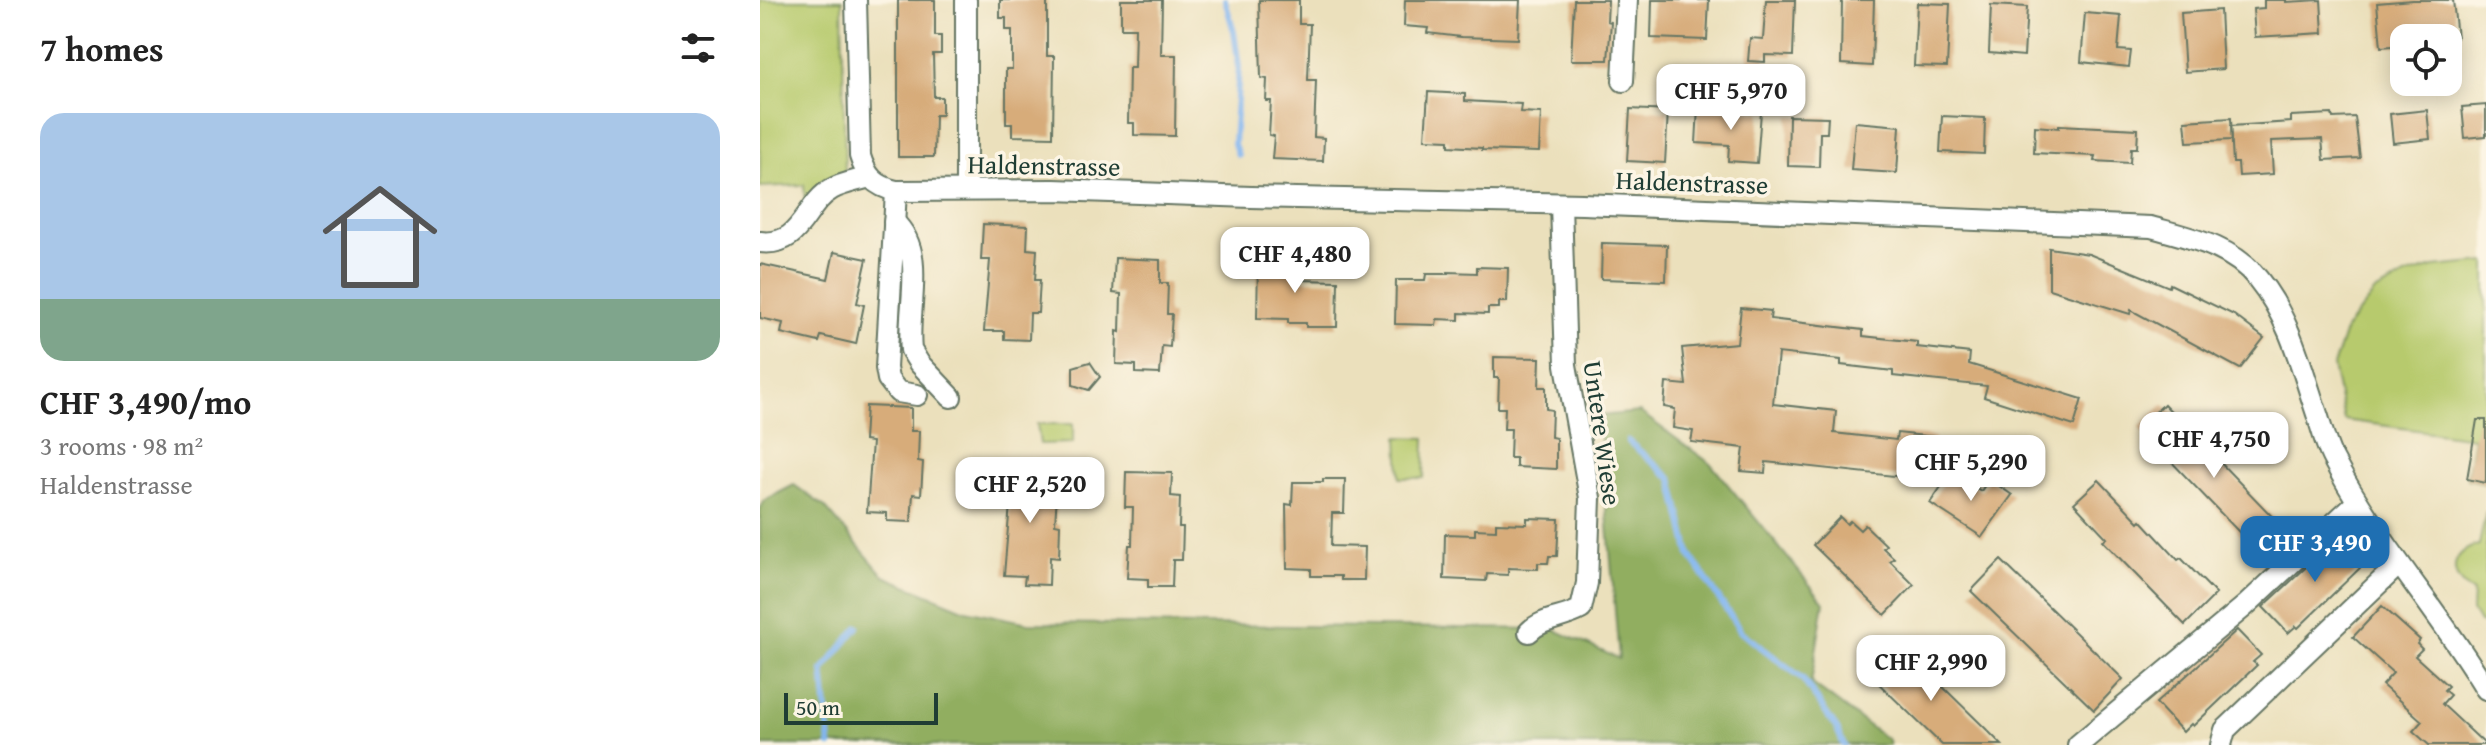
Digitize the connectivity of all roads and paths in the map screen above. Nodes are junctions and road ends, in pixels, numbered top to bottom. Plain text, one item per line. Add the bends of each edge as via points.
1 (856, 0) edge
2 (966, 0) edge
3 (1627, 0) edge
4 (1623, 81) dead end
5 (869, 177) junction
6 (966, 190) junction
7 (896, 191) junction
8 (1561, 204) junction
9 (894, 222) junction
10 (760, 242) edge
11 (917, 395) dead end
12 (951, 397) dead end
13 (2357, 502) junction
14 (2399, 564) junction
15 (1529, 632) dead end
16 (2486, 689) edge
17 (2078, 745) edge
18 (2221, 745) edge

1 - 5 street via 859,148
2 - 6 street
3 - 4 street
5 - 7 street, Haldenstrasse
5 - 10 street via 833,189 782,241
6 - 7 street, Haldenstrasse
6 - 8 street, Haldenstrasse
7 - 9 street
8 - 13 street, Haldenstrasse via 2151,227 2208,242 2257,276 2276,303 2330,453
8 - 15 street, Untere Wiese via 1566,365 1590,498 1587,583 1581,609 1536,624
9 - 11 street via 887,374 898,392
9 - 12 street via 912,251 911,350
13 - 14 street, Haldenstrasse
13 - 17 street via 2245,606
14 - 16 street, Haldenstrasse
14 - 18 street via 2225,730

